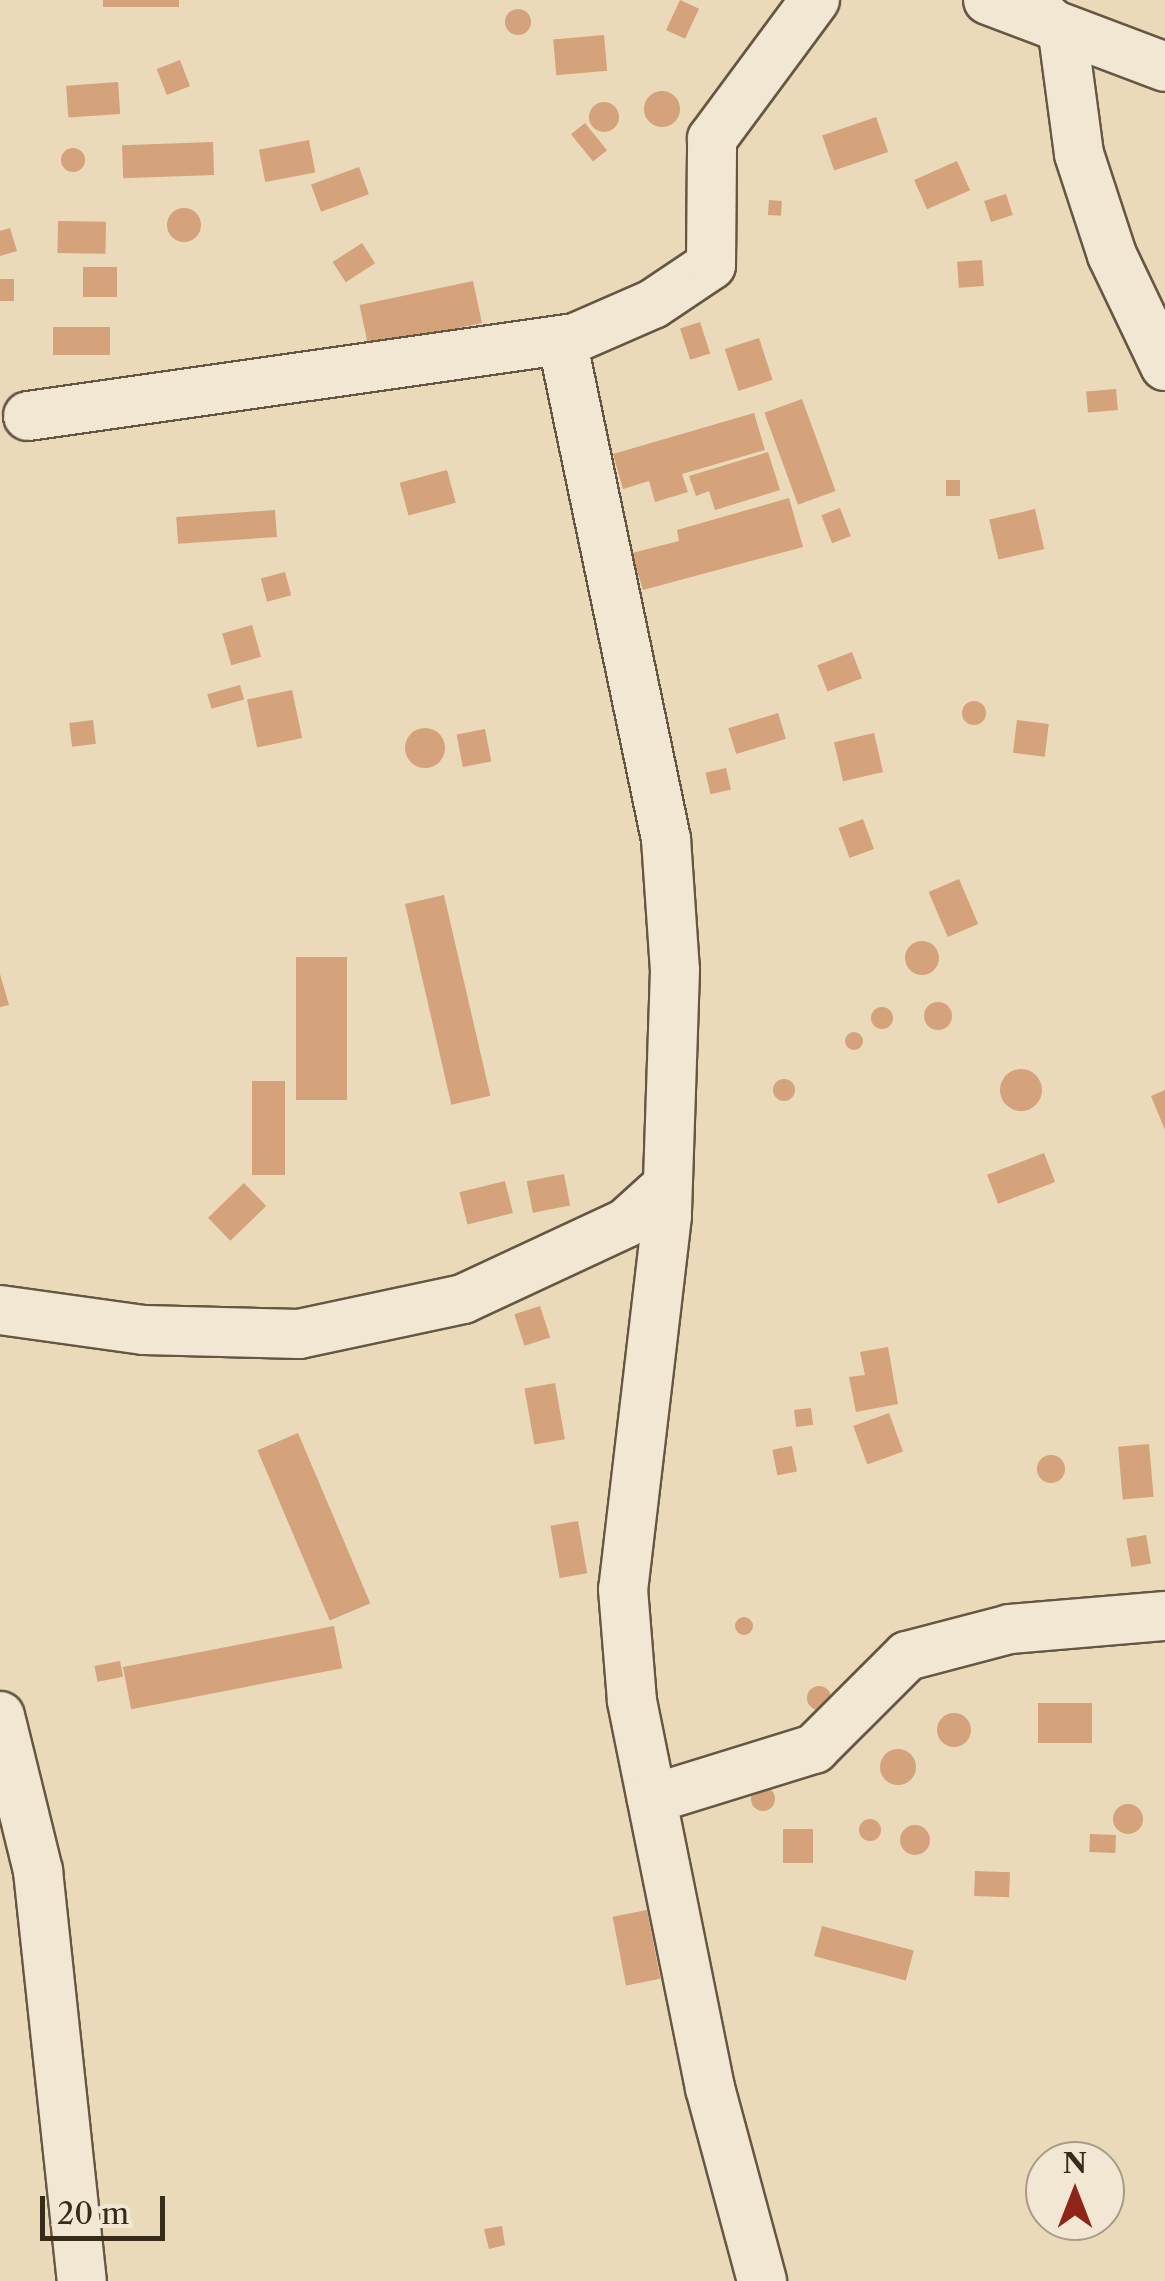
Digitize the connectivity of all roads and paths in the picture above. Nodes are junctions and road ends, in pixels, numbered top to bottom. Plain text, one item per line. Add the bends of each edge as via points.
1 (814, 0) edge
2 (988, 0) edge
3 (1027, 0) edge
4 (1063, 34) junction
5 (1165, 67) edge
6 (562, 340) junction
7 (1165, 366) edge
8 (28, 416) dead end
9 (668, 1186) junction
10 (0, 1310) edge
11 (1165, 1616) edge
12 (0, 1716) edge
13 (652, 1800) junction
14 (82, 2281) edge
15 (762, 2281) edge

1 - 6 street via 712,139 711,266 654,304
2 - 4 street
3 - 4 street
4 - 5 street
4 - 7 street via 1079,154 1112,255
6 - 8 street
6 - 9 street via 666,839 675,970
9 - 10 street via 626,1222 464,1298 298,1334 144,1330
9 - 13 street via 623,1590
11 - 13 street via 1010,1628 906,1656 814,1748
12 - 14 street via 38,1871
13 - 15 street via 710,2088

